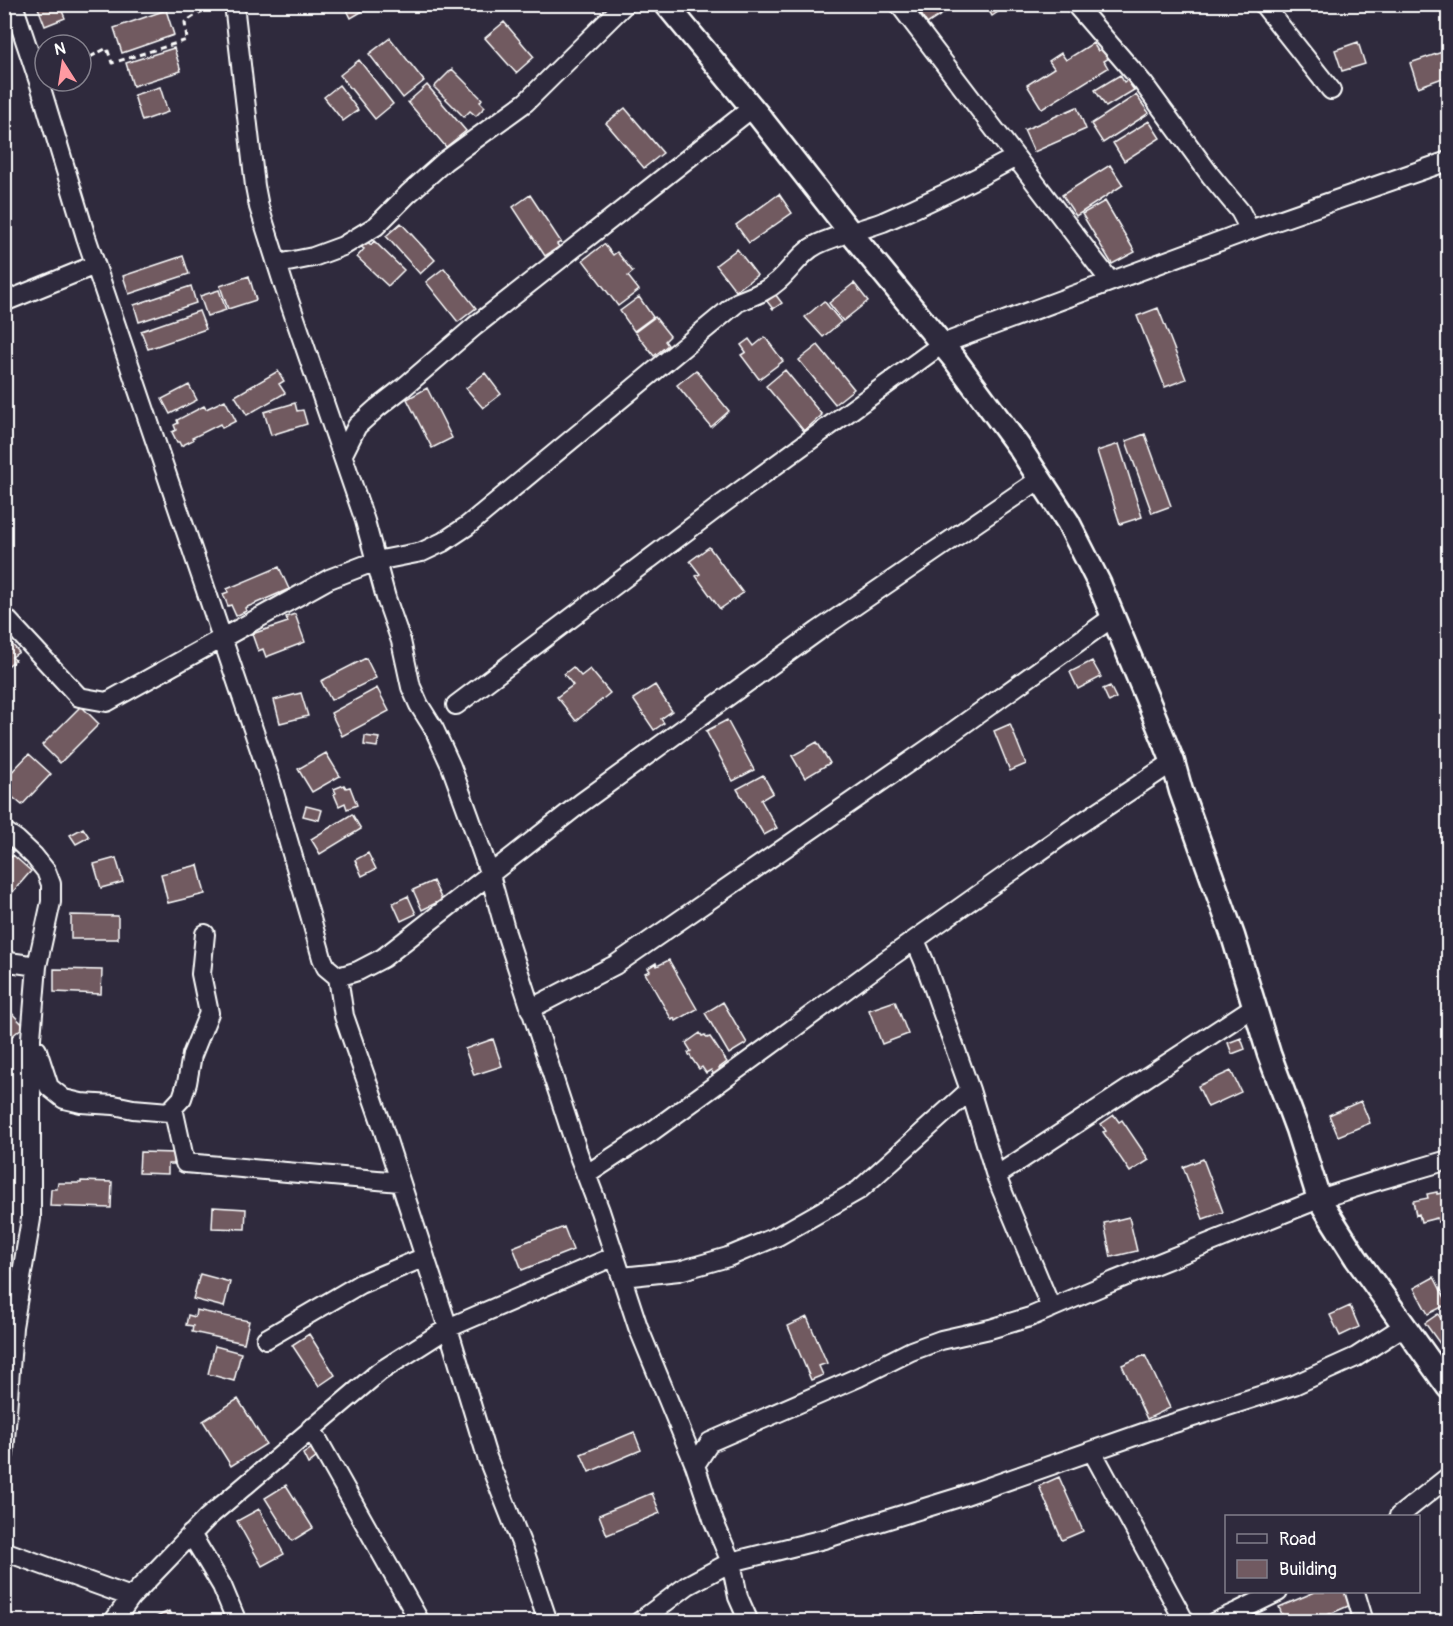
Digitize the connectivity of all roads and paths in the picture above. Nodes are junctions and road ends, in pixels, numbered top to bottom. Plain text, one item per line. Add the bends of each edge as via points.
1 (13, 4) edge
2 (213, 4) edge
3 (234, 4) edge
4 (625, 4) edge
5 (666, 4) edge
6 (899, 4) edge
7 (1075, 4) edge
8 (1263, 4) edge
9 (93, 56) edge
10 (1331, 90) dead end
11 (752, 108) junction
12 (1014, 158) junction
13 (1447, 167) edge
14 (1250, 230) junction
15 (850, 231) junction
16 (278, 264) junction
17 (95, 265) junction
18 (1110, 281) junction
19 (4, 302) edge
20 (942, 344) junction
21 (343, 454) junction
22 (1040, 479) junction
23 (376, 561) junction
24 (4, 616) edge
25 (1113, 617) junction
26 (222, 638) junction
27 (456, 705) dead end
28 (1173, 762) junction
29 (4, 831) edge
30 (490, 875) junction
31 (205, 934) dead end
32 (915, 940) junction
33 (4, 958) edge
34 (37, 966) junction
35 (339, 977) junction
36 (1255, 1006) junction
37 (530, 1009) junction
38 (32, 1031) junction
39 (970, 1090) junction
40 (173, 1108) junction
41 (1449, 1160) edge
42 (586, 1175) junction
43 (996, 1176) junction
44 (400, 1182) junction
45 (1319, 1199) junction
46 (615, 1256) junction
47 (425, 1257) junction
48 (622, 1277) junction
49 (1051, 1308) junction
50 (1404, 1326) junction
51 (448, 1328) junction
52 (266, 1340) dead end
53 (1449, 1387) edge
54 (311, 1428) junction
55 (682, 1437) junction
56 (710, 1442) junction
57 (1092, 1451) junction
58 (4, 1454) edge
59 (695, 1465) junction
60 (1449, 1477) edge
61 (1400, 1515) edge
62 (191, 1534) junction
63 (4, 1551) edge
64 (731, 1562) junction
65 (1276, 1593) edge
66 (1354, 1593) edge
67 (131, 1597) junction
68 (113, 1622) edge
69 (237, 1622) edge
70 (420, 1622) edge
71 (548, 1622) edge
72 (639, 1622) edge
73 (749, 1622) edge
74 (1185, 1622) edge
75 (1215, 1622) edge
76 (1364, 1622) edge

1 - 17 street
2 - 9 path via 185,22 187,40 112,63 107,48
3 - 16 street via 255,186
4 - 16 street via 526,102 445,161 376,226 343,246
5 - 11 street
6 - 12 street
7 - 14 street via 1143,83 1240,211
8 - 10 street
11 - 15 street
11 - 21 street via 376,408 357,426
12 - 15 street via 881,223
12 - 18 street
13 - 14 street
14 - 18 street
15 - 20 street
15 - 23 street via 816,244 769,288 731,307 467,526 422,552
16 - 21 street
17 - 19 street
17 - 26 street
18 - 20 street
20 - 22 street
20 - 27 street
21 - 23 street
22 - 25 street via 1068,522
22 - 30 street via 818,631
23 - 26 street via 329,579
23 - 30 street via 411,687 451,766
24 - 26 street via 79,697 107,702
25 - 28 street
25 - 37 street via 615,965
26 - 35 street via 270,779 322,958 326,967
28 - 32 street
28 - 36 street
29 - 34 street via 34,856 51,884 51,902
30 - 35 street via 382,958
30 - 37 street
31 - 40 street via 201,974 209,1013 192,1056 188,1083
32 - 39 street
32 - 42 street
33 - 34 street
34 - 38 street
35 - 44 street via 344,1016
36 - 43 street
36 - 45 street
37 - 42 street
38 - 40 street via 49,1087 64,1099 169,1112
38 - 58 street via 31,1219 13,1327
39 - 43 street
39 - 48 street via 859,1190 778,1236 728,1257 679,1271
40 - 44 street via 185,1163
41 - 45 street
42 - 46 street
43 - 49 street
44 - 47 street
45 - 49 street
45 - 50 street
46 - 48 street
46 - 51 street
47 - 51 street
47 - 52 street via 360,1284
48 - 55 street
49 - 56 street via 911,1351
50 - 53 street
50 - 57 street via 1356,1357 1294,1385
51 - 54 street via 379,1372
51 - 71 street via 487,1457
54 - 62 street
54 - 70 street
55 - 56 street
55 - 59 street
56 - 59 street
57 - 64 street via 836,1536
57 - 74 street
59 - 64 street
60 - 61 street
62 - 67 street
62 - 69 street via 222,1586
63 - 67 street
64 - 72 street via 688,1585
64 - 73 street via 738,1598
65 - 75 street
66 - 76 street
67 - 68 street

